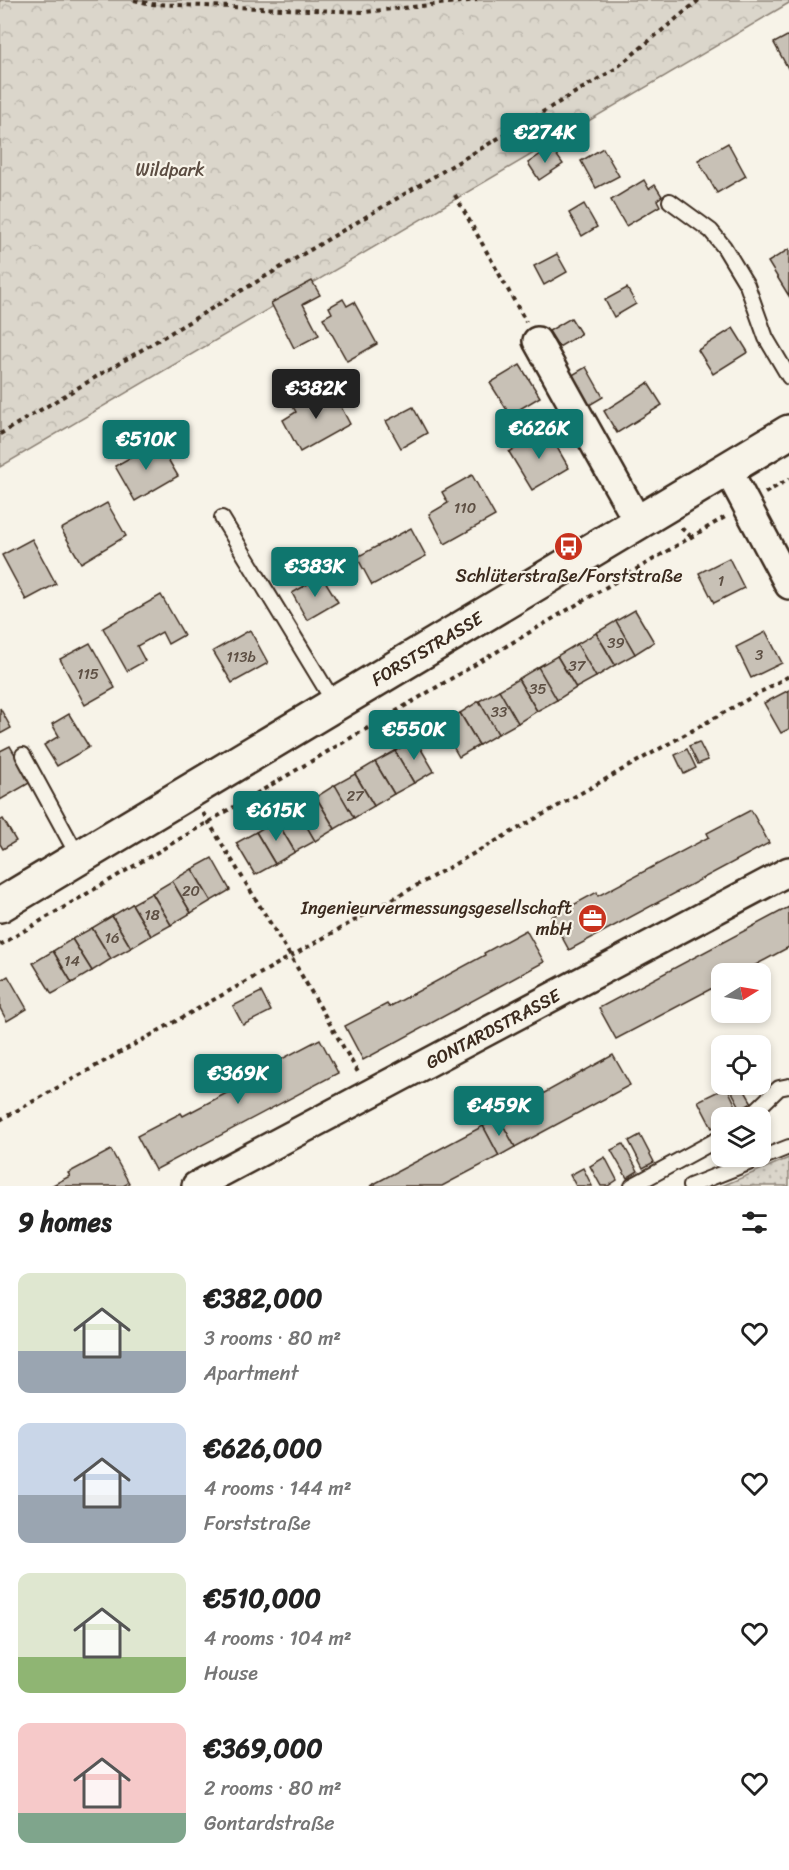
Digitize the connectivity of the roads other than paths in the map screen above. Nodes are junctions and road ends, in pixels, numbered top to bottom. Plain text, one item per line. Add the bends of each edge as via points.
1 (670, 201) dead end
2 (537, 341) road end
3 (789, 377) edge
4 (789, 432) edge
5 (728, 470) junction
6 (222, 518) dead end
7 (638, 522) junction
8 (789, 585) edge
9 (335, 704) junction
10 (23, 754) dead end
11 (79, 858) junction
12 (789, 871) edge
13 (0, 905) edge
14 (789, 1086) edge
15 (759, 1107) edge
16 (711, 1143) edge
17 (789, 1147) edge
18 (196, 1186) edge
19 (632, 1186) edge
20 (690, 1186) edge

1 - 3 lane via 711,231 724,247 747,285 766,338
2 - 7 street
4 - 5 street, FORSTSTRASSE
5 - 7 street, FORSTSTRASSE
5 - 8 street
6 - 9 lane
7 - 9 street, FORSTSTRASSE
9 - 11 street, FORSTSTRASSE
10 - 11 lane
11 - 13 street, FORSTSTRASSE
12 - 18 street, GONTARDSTRASSE
14 - 15 lane via 779,1088
16 - 19 lane
17 - 20 lane

